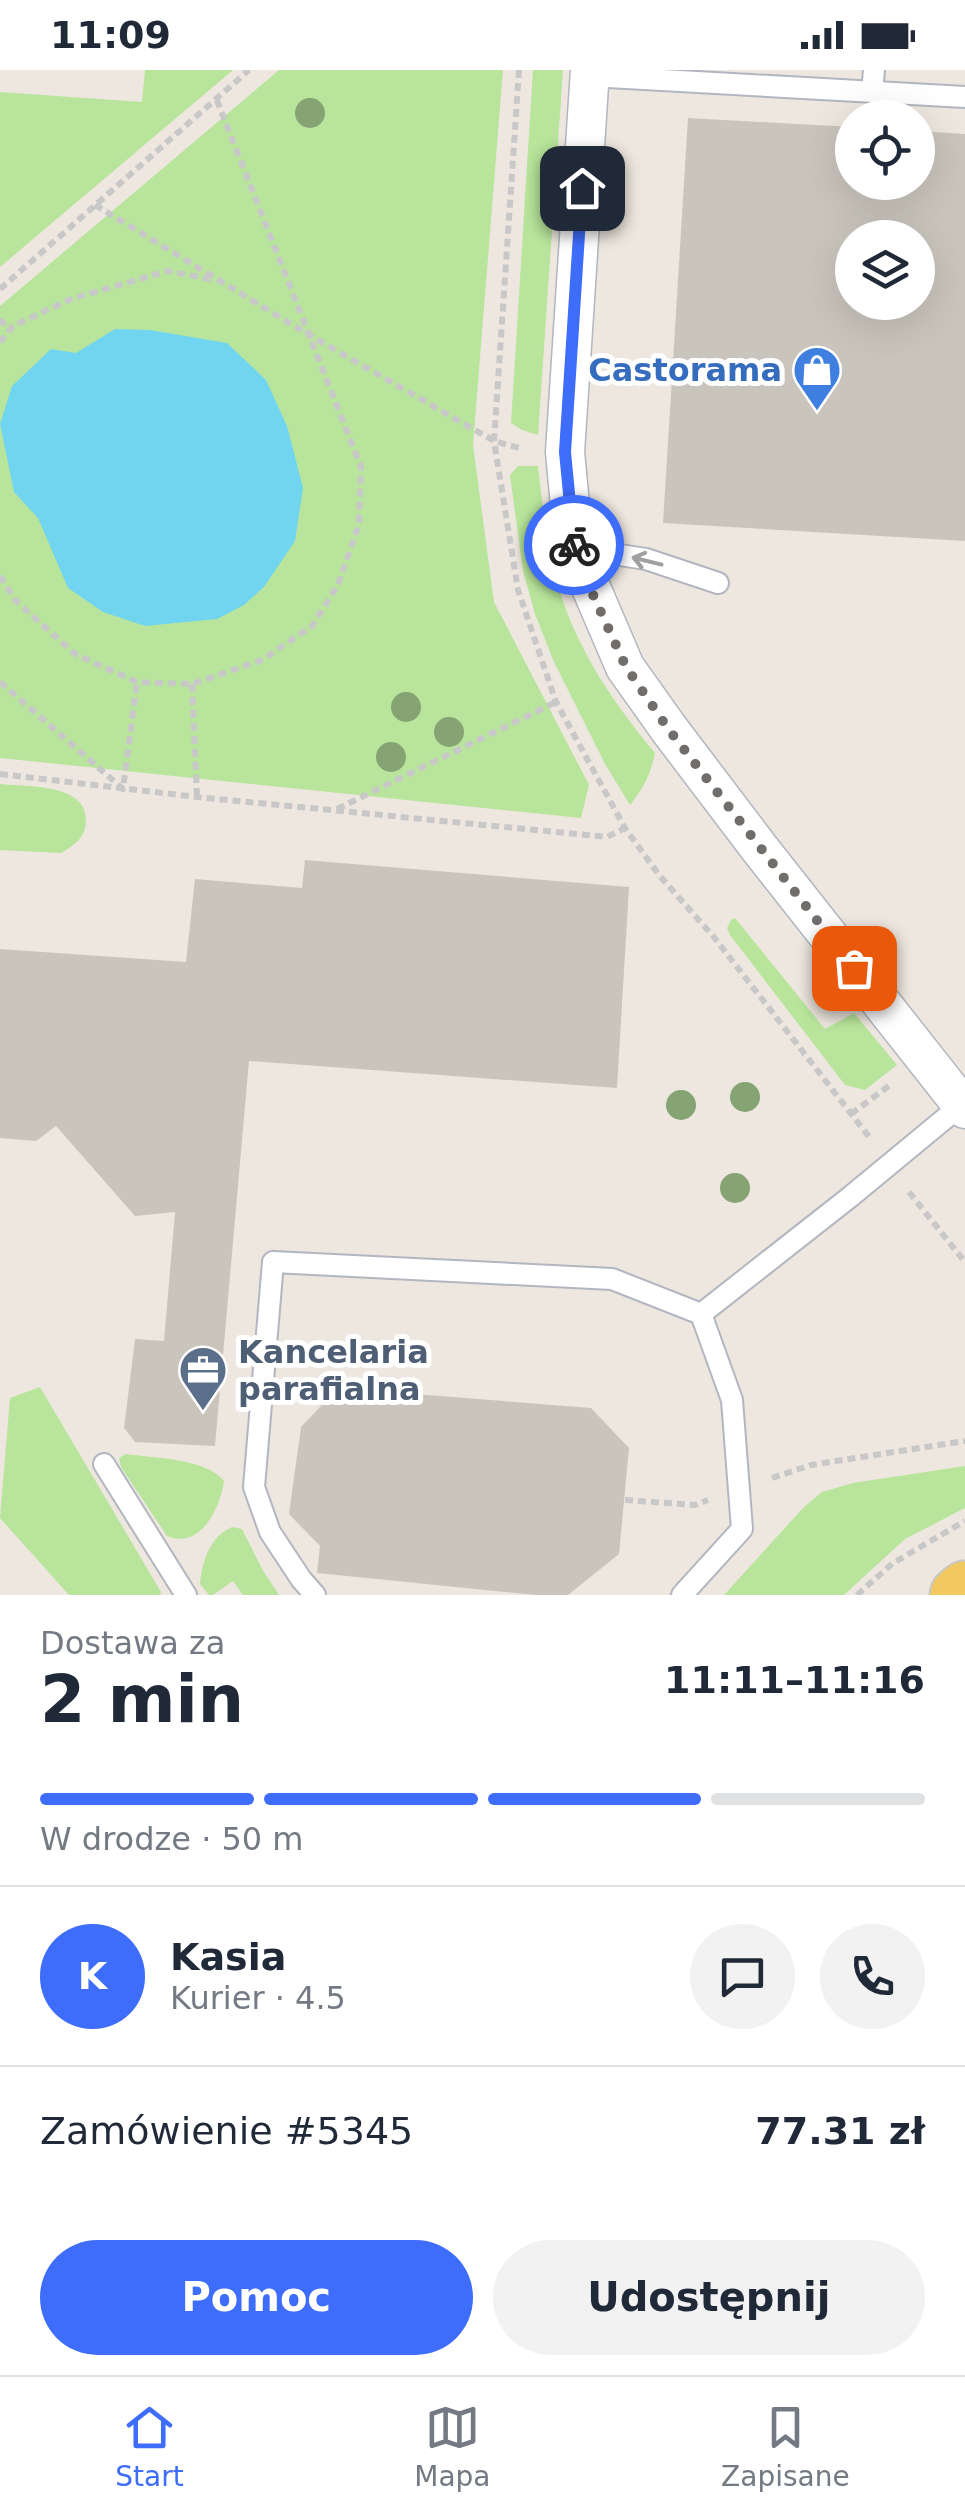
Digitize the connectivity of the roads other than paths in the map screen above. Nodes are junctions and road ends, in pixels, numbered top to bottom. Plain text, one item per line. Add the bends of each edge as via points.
1 (874, 70) edge
2 (590, 73) edge
3 (872, 92) junction
4 (965, 97) edge
5 (574, 548) junction
6 (718, 583) dead end
7 (964, 1105) edge
8 (701, 1314) junction
9 (104, 1464) dead end
10 (965, 1589) edge
11 (186, 1595) edge
12 (316, 1595) edge
13 (682, 1595) edge
14 (958, 1595) edge

1 - 3 lane
2 - 3 lane
2 - 5 street via 565,452
3 - 4 lane
6 -> 5 lane via 646,559
5 - 7 street via 626,667 669,730
7 - 8 lane
8 - 12 lane via 612,1279 273,1262 254,1487 270,1532
8 - 13 lane via 732,1400 742,1529
9 - 11 lane
10 - 14 main road

